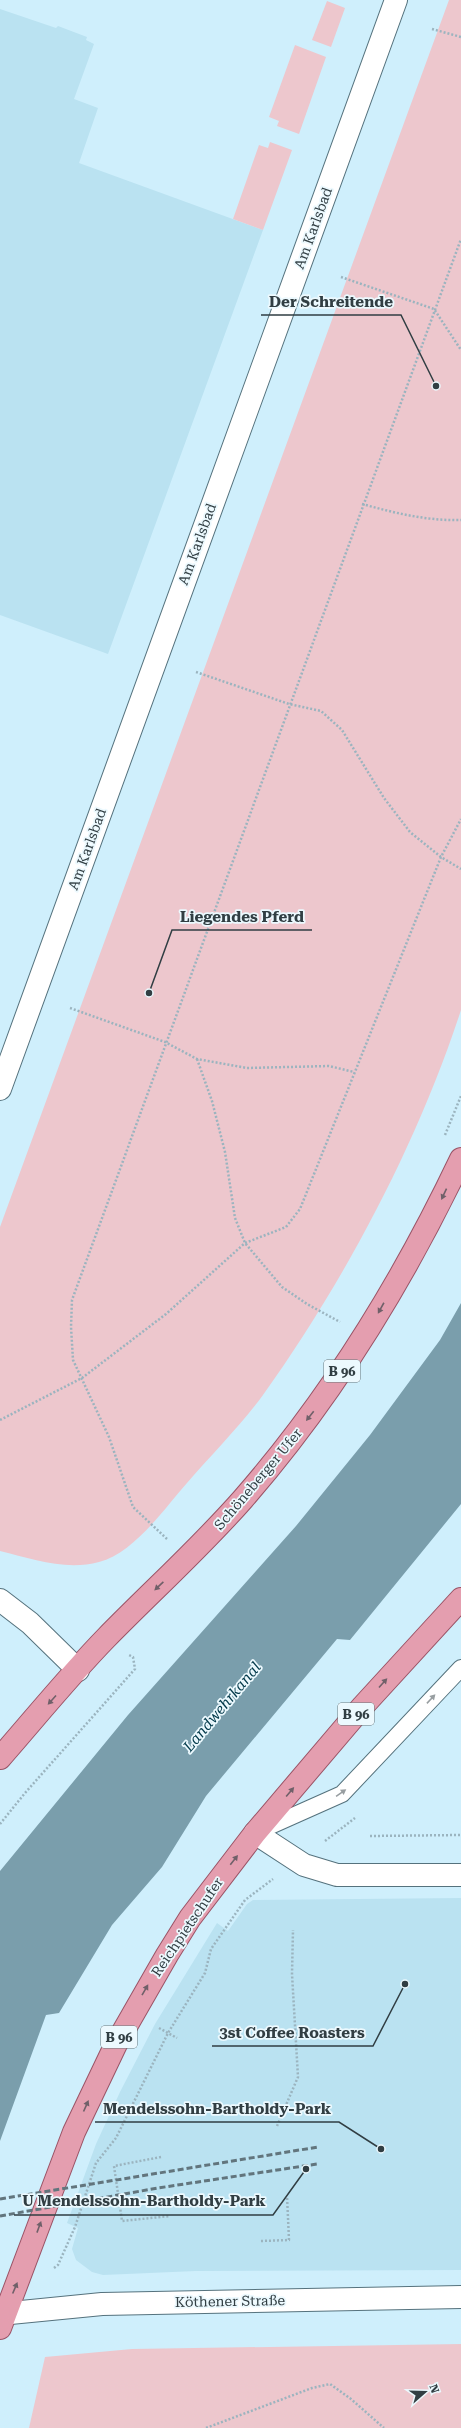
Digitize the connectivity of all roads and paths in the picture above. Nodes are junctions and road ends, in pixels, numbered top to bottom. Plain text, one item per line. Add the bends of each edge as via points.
1 (396, 0) edge
2 (432, 29) dead end
3 (461, 37) edge
4 (461, 239) edge
5 (341, 277) dead end
6 (434, 309) junction
7 (461, 350) edge
8 (362, 504) junction
9 (461, 520) edge
10 (196, 672) dead end
11 (289, 704) junction
12 (461, 819) edge
13 (441, 857) junction
14 (461, 870) edge
15 (70, 1008) dead end
16 (165, 1042) junction
17 (197, 1059) junction
18 (354, 1072) junction
19 (0, 1089) edge
20 (461, 1096) edge
21 (442, 1142) dead end
22 (461, 1159) edge
23 (245, 1243) junction
24 (317, 1309) dead end
25 (82, 1378) junction
26 (0, 1420) edge
27 (158, 1530) dead end
28 (461, 1599) edge
29 (0, 1600) edge
30 (133, 1657) dead end
31 (461, 1668) edge
32 (78, 1670) junction
33 (0, 1758) edge
34 (0, 1824) edge
35 (255, 1833) junction
36 (461, 1835) edge
37 (370, 1836) dead end
38 (461, 1875) edge
39 (225, 1929) dead end
40 (293, 1930) dead end
41 (157, 2026) dead end
42 (168, 2033) junction
43 (177, 2038) dead end
44 (277, 2126) dead end
45 (161, 2157) dead end
46 (287, 2196) dead end
47 (170, 2216) dead end
48 (75, 2227) dead end
49 (261, 2241) dead end
50 (461, 2298) edge
51 (2, 2318) edge
52 (206, 2428) edge
53 (384, 2428) edge

1 - 19 street, Am Karlsbad
2 - 3 path
4 - 6 path
5 - 6 path
6 - 7 path
6 - 8 path
8 - 9 path via 405,516 443,521
8 - 11 path
10 - 11 path
11 - 13 path via 321,711 342,730 384,798 410,832
11 - 16 path
12 - 13 path
13 - 14 path
13 - 18 path
15 - 16 path
16 - 17 path
16 - 25 path via 72,1300 70,1327 73,1360
17 - 18 path via 247,1068 329,1066
17 - 23 path via 216,1116 225,1152 235,1218
18 - 23 path via 300,1209 286,1227
20 - 21 path
22 -> 32 main road, Schöneberger Ufer / B 96 via 424,1234 366,1336 320,1403 244,1499 188,1560 106,1638
23 - 24 path via 282,1287
23 - 25 path via 166,1314
25 - 26 path
25 - 27 path via 109,1437 133,1507
35 -> 28 main road, Reichpietschufer / B 96 via 363,1706
29 - 32 street via 30,1623
30 - 34 path via 135,1669
35 -> 31 lane via 342,1794
32 -> 33 main road, Schöneberger Ufer / B 96
35 - 38 street via 304,1865 337,1875
51 -> 35 main road, Reichpietschufer / B 96 via 74,2132 116,2044 144,1992 190,1918
36 - 37 path
39 - 42 path via 211,1949 205,1972
40 - 44 path via 292,1974 298,2077
41 - 42 path
42 - 43 path
42 - 48 path via 116,2138 96,2164
45 - 47 path via 114,2166 122,2221
46 - 49 path via 289,2240
50 - 51 street, Köthener Straße via 145,2302 81,2305
52 - 53 path via 312,2388 330,2384

